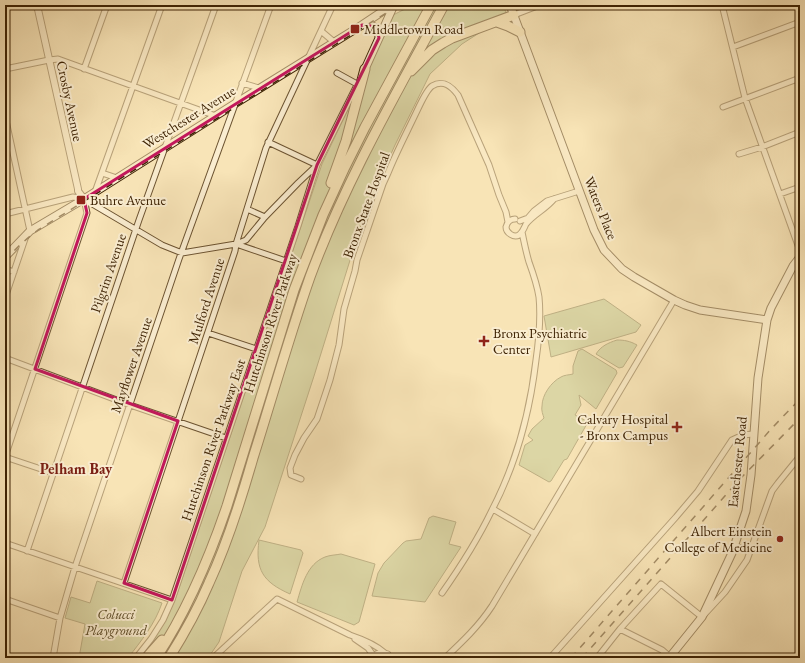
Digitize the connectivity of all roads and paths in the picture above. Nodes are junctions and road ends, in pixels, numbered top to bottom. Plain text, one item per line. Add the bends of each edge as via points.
1 (37, 5) edge
2 (107, 5) edge
3 (162, 5) edge
4 (216, 5) edge
5 (270, 5) edge
6 (333, 5) edge
7 (393, 5) edge
8 (431, 5) edge
9 (444, 5) edge
10 (510, 5) edge
11 (540, 5) edge
12 (722, 5) edge
13 (514, 15) junction
14 (497, 22) junction
15 (800, 22) edge
16 (362, 25) junction
17 (321, 31) junction
18 (520, 32) junction
19 (379, 38) junction
20 (334, 42) junction
21 (732, 47) junction
22 (308, 58) junction
23 (49, 60) junction
24 (5, 69) edge
25 (84, 69) junction
26 (365, 69) junction
27 (337, 73) dead end
28 (404, 77) junction
29 (800, 78) edge
30 (242, 83) junction
31 (358, 84) junction
32 (133, 87) junction
33 (259, 88) junction
34 (745, 98) junction
35 (236, 103) junction
36 (181, 104) junction
37 (723, 106) dead end
38 (5, 116) edge
39 (216, 116) junction
40 (800, 132) edge
41 (268, 142) junction
42 (762, 147) junction
43 (164, 148) junction
44 (739, 154) dead end
45 (317, 165) junction
46 (102, 173) junction
47 (117, 178) junction
48 (800, 187) edge
49 (579, 191) junction
50 (95, 192) junction
51 (780, 194) junction
52 (84, 199) junction
53 (554, 199) junction
54 (247, 209) junction
55 (25, 210) junction
56 (506, 212) junction
57 (5, 214) edge
58 (265, 217) junction
59 (518, 220) junction
60 (508, 222) junction
61 (136, 229) junction
62 (523, 231) junction
63 (28, 233) junction
64 (516, 236) junction
65 (236, 244) junction
66 (311, 246) junction
67 (524, 246) junction
68 (800, 251) edge
69 (182, 253) junction
70 (5, 257) edge
71 (800, 257) edge
72 (286, 261) junction
73 (5, 269) edge
74 (14, 272) junction
75 (5, 298) edge
76 (674, 300) junction
77 (767, 320) junction
78 (208, 333) junction
79 (256, 349) junction
80 (5, 358) edge
81 (35, 369) junction
82 (82, 387) junction
83 (130, 405) junction
84 (178, 422) junction
85 (753, 434) junction
86 (226, 438) junction
87 (800, 456) edge
88 (5, 457) edge
89 (53, 474) junction
90 (302, 479) dead end
91 (493, 509) junction
92 (535, 534) junction
93 (5, 543) edge
94 (734, 546) junction
95 (27, 551) junction
96 (750, 552) junction
97 (75, 567) junction
98 (124, 584) junction
99 (442, 593) dead end
100 (5, 599) edge
101 (172, 600) junction
102 (702, 617) junction
103 (60, 618) junction
104 (176, 624) junction
105 (620, 629) junction
106 (350, 634) junction
107 (5, 655) edge
108 (387, 655) edge
109 (14, 658) edge
110 (53, 658) edge
111 (136, 658) edge
112 (146, 658) edge
113 (156, 658) edge
114 (169, 658) edge
115 (213, 658) edge
116 (375, 658) edge
117 (396, 658) edge
118 (444, 658) edge
119 (550, 658) edge
120 (597, 658) edge
121 (670, 658) edge

1 - 23 street, Crosby Avenue
2 - 25 street
3 - 32 street
4 - 36 street, Pilgrim Avenue
5 - 30 street, Mayflower Avenue
6 - 17 street, Mulford Avenue
7 - 16 main road, Westchester Avenue
7 - 19 main road
8 - 66 highway, Hutchinson River Parkway via 345,167
9 - 28 highway, Hutchinson River Parkway
10 - 13 main road, Waters Place
11 - 13 street
12 - 21 street
13 - 14 highway
13 - 18 main road, Waters Place
14 - 18 highway
14 - 28 highway via 452,38 436,47
15 - 21 street
16 - 19 main road via 377,29
16 - 20 main road, Westchester Avenue
17 - 20 street
17 - 22 street, Mulford Avenue
18 - 49 main road, Waters Place
19 - 26 main road
20 - 22 main road, Westchester Avenue
21 - 34 street
22 - 33 main road, Westchester Avenue
22 - 41 street, Mulford Avenue
23 - 24 street
23 - 25 street via 58,59
23 - 52 street, Crosby Avenue via 78,189
25 - 32 street
26 - 31 street, Hutchinson River Parkway East
26 - 66 highway via 342,154
27 - 31 street
28 - 114 highway, Hutchinson River Parkway via 349,184 324,242 296,319 227,540 200,602
29 - 34 street
30 - 33 street
30 - 35 street, Mayflower Avenue
31 - 45 street, Hutchinson River Parkway East
32 - 36 street
32 - 46 street
33 - 35 main road, Westchester Avenue
34 - 37 street
34 - 42 street
35 - 39 main road, Westchester Avenue
35 - 69 street, Mayflower Avenue
36 - 39 street
36 - 43 street, Pilgrim Avenue
38 - 55 street
39 - 43 main road, Westchester Avenue
40 - 42 street
41 - 45 street
41 - 54 street, Mulford Avenue
42 - 44 street
42 - 51 street
43 - 47 main road, Westchester Avenue
43 - 61 street, Pilgrim Avenue
45 - 58 street
45 - 72 street, Hutchinson River Parkway East
46 - 47 street
46 - 50 street
47 - 50 main road, Westchester Avenue
48 - 51 street
49 - 53 street
49 - 76 main road, Waters Place via 604,250 627,273
50 - 52 main road, Westchester Avenue
51 - 68 street
52 - 55 street via 73,197
52 - 61 street
52 - 63 main road, Westchester Avenue
52 - 81 street via 87,213
53 - 59 street via 547,201 528,218
53 - 62 street via 526,224
54 - 58 street
54 - 65 street, Mulford Avenue
55 - 57 street
55 - 63 street
56 - 59 street
56 - 60 street, Bronx State Hospital
56 - 90 street, Bronx State Hospital via 489,165 458,95 448,85 434,85 429,88 390,168 357,260 330,380 317,419 304,438 290,468 291,475
58 - 65 street via 246,240
59 - 60 street via 512,219
59 - 62 street via 523,225
60 - 64 street via 507,232
61 - 69 street via 162,245
61 - 82 street, Pilgrim Avenue
62 - 64 street
62 - 67 street
63 - 70 main road, Westchester Avenue
63 - 74 street
64 - 67 street
65 - 69 street
65 - 72 street
65 - 78 street, Mulford Avenue
66 - 104 highway, Hutchinson River Parkway via 294,290 222,521 195,588
67 - 91 street via 539,297 537,354 520,438
69 - 83 street, Mayflower Avenue
71 - 77 main road, Eastchester Road via 771,308
72 - 79 street, Hutchinson River Parkway East
73 - 74 street
74 - 75 street
76 - 77 main road, Waters Place via 700,310
76 - 92 street
77 - 85 main road, Eastchester Road
78 - 79 street
78 - 84 street, Mulford Avenue
79 - 86 street, Hutchinson River Parkway East
80 - 81 street
81 - 82 street
81 - 88 street
82 - 83 street
82 - 89 street, Pilgrim Avenue
83 - 84 street
83 - 97 street, Mayflower Avenue
84 - 86 street
84 - 98 street, Mulford Avenue
85 - 94 main road, Eastchester Road via 746,511
85 - 119 street via 732,440 698,491
86 - 101 street, Hutchinson River Parkway East
87 - 96 street via 772,491
88 - 89 street
89 - 95 street, Pilgrim Avenue
91 - 92 street
91 - 99 street
92 - 118 street via 483,618
93 - 95 street
94 - 96 street
94 - 102 main road, Eastchester Road
95 - 97 street
96 - 102 street via 725,592
97 - 98 street
97 - 103 street, Mayflower Avenue
98 - 101 street
100 - 103 street
101 - 111 street, Hutchinson River Parkway East via 163,620
102 - 105 street via 661,584
102 - 121 main road, Eastchester Road
103 - 110 street, Mayflower Avenue
104 - 112 highway
104 - 113 highway, Hutchinson River Parkway
105 - 120 street
105 - 121 street via 662,650
106 - 108 street via 379,647
106 - 115 street via 277,599
106 - 116 street via 366,646
107 - 109 street
108 - 116 street via 378,653
108 - 117 street

